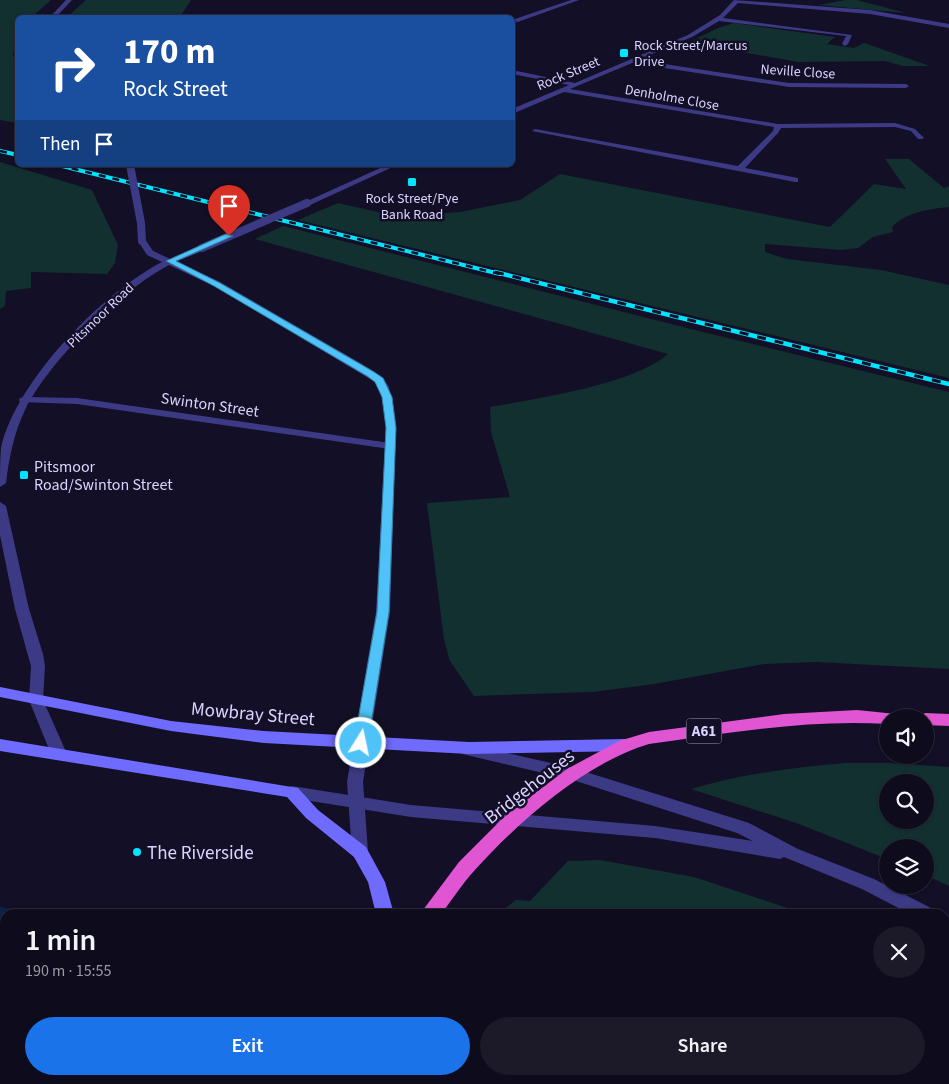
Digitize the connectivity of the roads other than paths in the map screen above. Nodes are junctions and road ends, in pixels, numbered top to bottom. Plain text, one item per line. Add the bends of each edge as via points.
1 (69, 0) edge
2 (576, 0) edge
3 (737, 1) edge
4 (54, 15) edge
5 (717, 19) junction
6 (515, 21) edge
7 (949, 26) edge
8 (845, 44) dead end
9 (631, 61) junction
10 (515, 73) edge
11 (576, 85) junction
12 (906, 86) dead end
13 (562, 90) junction
14 (515, 111) edge
15 (778, 126) junction
16 (535, 131) dead end
17 (920, 138) dead end
18 (130, 167) edge
19 (388, 167) edge
20 (740, 169) junction
21 (796, 180) dead end
22 (170, 261) junction
23 (24, 400) junction
24 (390, 446) junction
25 (0, 484) edge
26 (0, 506) edge
27 (0, 692) edge
28 (36, 700) junction
29 (879, 717) edge
30 (934, 719) edge
31 (949, 720) edge
32 (361, 743) junction
33 (0, 745) edge
34 (625, 745) junction
35 (451, 747) junction
36 (59, 754) junction
37 (573, 774) junction
38 (292, 792) junction
39 (355, 803) junction
40 (512, 820) junction
41 (360, 852) junction
42 (792, 854) junction
43 (384, 909) edge
44 (434, 909) edge
45 (917, 909) edge

1 - 4 street
2 - 6 street
3 - 5 street, Rock Street
3 - 7 street via 897,16
5 - 8 street via 849,35
5 - 9 street, Rock Street via 690,36
9 - 11 street, Rock Street
9 - 12 street, Neville Close via 789,85
10 - 11 street
11 - 13 street, Rock Street
13 - 14 street, Rock Street
13 - 15 street, Denholme Close
15 - 17 street, Denholme Close via 895,125 913,130
15 - 20 street
16 - 20 street
18 - 22 street, bridge via 142,241 150,253
19 - 22 street, bridge
20 - 21 street
22 - 23 street, Pitsmoor Road via 144,274 120,295 50,365
22 - 24 street via 217,284 379,380 387,397
23 - 24 street, Swinton Street via 77,401
23 - 25 street, Pitsmoor Road via 10,437
24 - 32 street via 383,612
26 - 28 street via 22,609 36,654
27 - 28 main road, Mowbray Street
28 - 32 main road, Mowbray Street via 171,726 264,737
28 - 36 street
29 - 34 highway, Bridgehouses / A61 via 784,720 649,738
30 - 31 highway
32 - 35 main road, Mowbray Street
32 - 39 street
33 - 36 main road
34 - 35 main road, Mowbray Street
34 - 37 highway, Bridgehouses / A61
35 - 37 street
36 - 38 main road
37 - 40 highway, Bridgehouses / A61
37 - 42 street via 742,828
38 - 39 street
38 - 41 main road via 312,814
39 - 40 street
39 - 41 street
40 - 42 street via 656,832
40 - 44 highway, Bridgehouses / A61 via 466,867
41 - 43 main road via 376,882
42 - 45 street via 868,884

